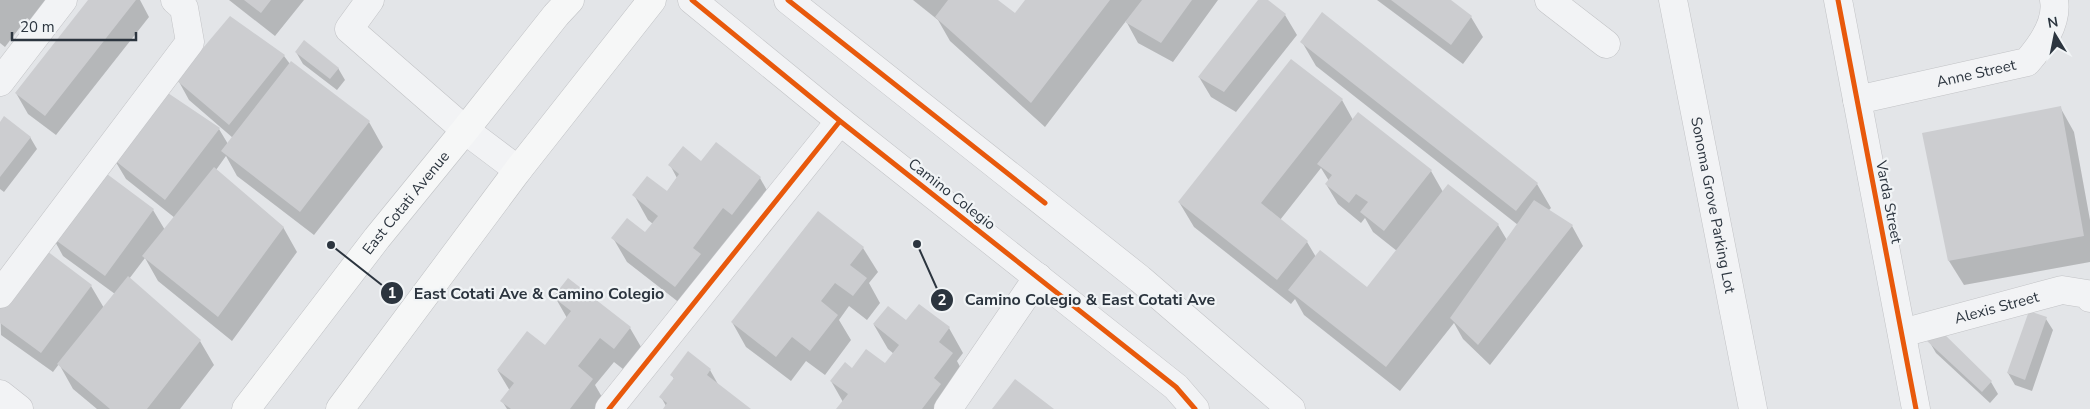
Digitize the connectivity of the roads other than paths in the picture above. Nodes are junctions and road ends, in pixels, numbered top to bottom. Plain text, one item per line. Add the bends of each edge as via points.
1 (63, 0) edge
2 (175, 0) edge
3 (370, 0) edge
4 (570, 0) edge
5 (652, 0) edge
6 (692, 0) edge
7 (788, 0) edge
8 (1549, 0) edge
9 (1673, 0) edge
10 (1838, 0) edge
11 (2054, 0) edge
12 (1606, 44) dead end
13 (0, 82) edge
14 (1857, 100) junction
15 (840, 121) junction
16 (465, 130) junction
17 (518, 170) junction
18 (1038, 277) junction
19 (0, 294) edge
20 (2090, 298) edge
21 (1902, 333) junction
22 (0, 394) edge
23 (19, 409) edge
24 (246, 409) edge
25 (340, 409) edge
26 (609, 409) edge
27 (948, 409) edge
28 (1195, 409) edge
29 (1291, 409) edge
30 (1753, 409) edge
31 (1916, 409) edge

1 - 13 street
2 - 19 street via 184,8 190,42
3 - 16 street via 349,29
4 - 16 main road, East Cotati Avenue
5 - 17 main road
6 - 15 street, Camino Colegio
7 - 29 street via 1140,279
8 - 12 street
9 - 30 street, Sonoma Grove Parking Lot
10 - 14 street, Varda Street
11 - 14 street, Anne Street via 2056,10 2042,44 2027,62
14 - 21 street, Varda Street
15 - 18 street, Camino Colegio
15 - 26 street
16 - 17 street
16 - 24 main road, East Cotati Avenue via 376,238
17 - 25 main road
18 - 27 street
18 - 28 street, Camino Colegio via 1176,387
20 - 21 street, Alexis Street via 2087,294 2062,290
21 - 31 street, Varda Street
22 - 23 street

